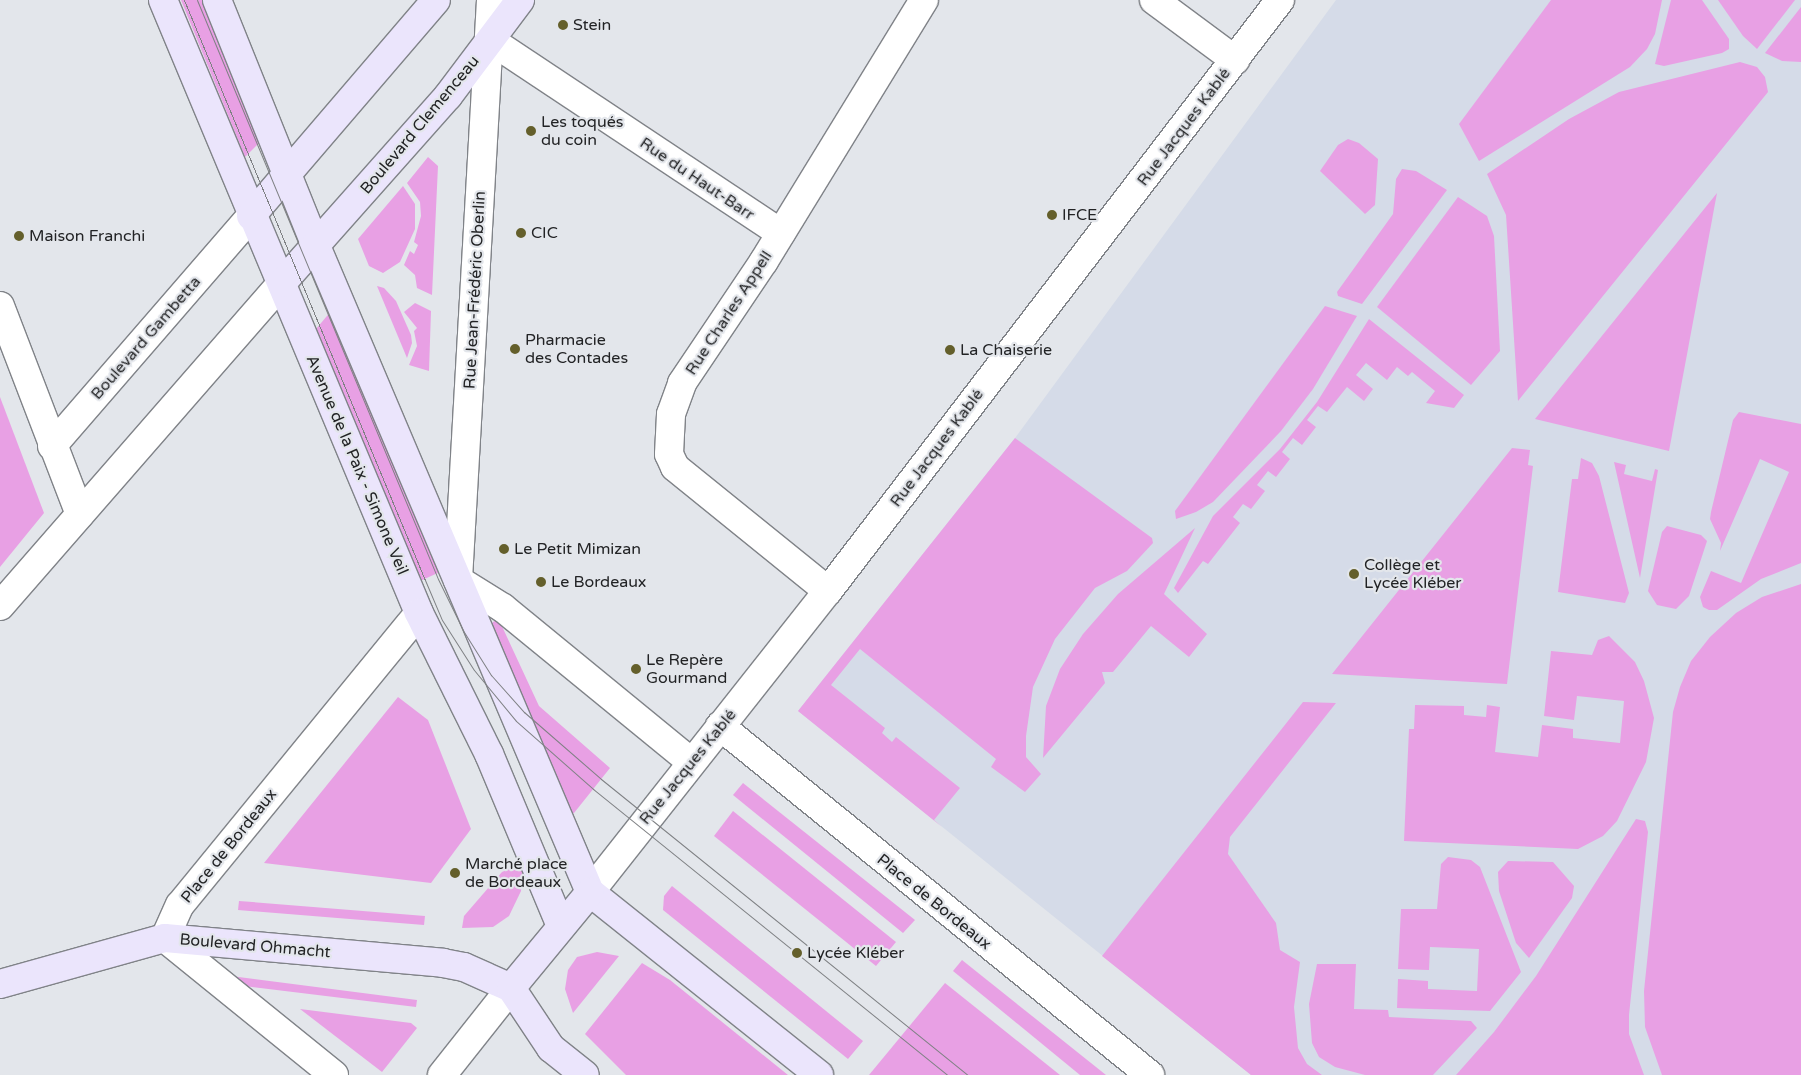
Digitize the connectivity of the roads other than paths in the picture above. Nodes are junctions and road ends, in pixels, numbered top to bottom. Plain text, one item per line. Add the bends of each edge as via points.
1 (163, 0) edge
2 (217, 0) edge
3 (436, 0) edge
4 (491, 0) edge
5 (520, 0) edge
6 (924, 0) edge
7 (1154, 0) edge
8 (1280, 0) edge
9 (490, 40) junction
10 (1235, 60) junction
11 (288, 174) junction
12 (251, 216) junction
13 (781, 233) junction
14 (316, 246) junction
15 (282, 283) junction
16 (0, 306) edge
17 (52, 446) junction
18 (80, 514) junction
19 (458, 580) junction
20 (828, 591) junction
21 (0, 606) edge
22 (419, 613) junction
23 (720, 726) junction
24 (692, 762) junction
25 (590, 892) junction
26 (561, 926) junction
27 (165, 938) junction
28 (0, 984) edge
29 (511, 988) junction
30 (334, 1075) edge
31 (442, 1075) edge
32 (585, 1075) edge
33 (819, 1075) edge
34 (1150, 1075) edge

1 - 12 main road, Avenue de la Paix - Simone Veil
2 - 11 main road
3 - 11 main road
4 - 9 street, Rue Jean-Frédéric Oberlin
5 - 9 main road, Boulevard Clemenceau
6 - 13 street, Rue Charles Appell
7 - 10 street
8 - 10 street, Rue Jacques Kablé
9 - 13 street, Rue du Haut-Barr
9 - 14 main road, Boulevard Clemenceau via 448,96
9 - 19 street, Rue Jean-Frédéric Oberlin
10 - 20 street, Rue Jacques Kablé
11 - 12 main road, Boulevard Gambetta
11 - 14 main road
12 - 15 main road, Avenue de la Paix - Simone Veil
12 - 17 street, Boulevard Gambetta
13 - 20 street, Rue Charles Appell via 674,399 669,454 685,478
14 - 15 main road
14 - 19 main road
15 - 18 street
15 - 22 main road, Avenue de la Paix - Simone Veil
16 - 17 street
17 - 18 street
18 - 21 street
19 - 24 street via 502,608
19 - 25 main road
20 - 23 street, Rue Jacques Kablé
22 - 26 main road, Avenue de la Paix - Simone Veil via 494,763
22 - 27 street, Place de Bordeaux via 180,906
23 - 24 street, Rue Jacques Kablé
23 - 34 street, Place de Bordeaux
24 - 25 street, Rue Jacques Kablé
25 - 26 main road
25 - 33 main road
26 - 29 main road
27 - 28 main road, Boulevard Ohmacht
27 - 29 main road, Boulevard Ohmacht via 443,963 464,967
27 - 30 street
29 - 31 street
29 - 32 main road via 551,1048

